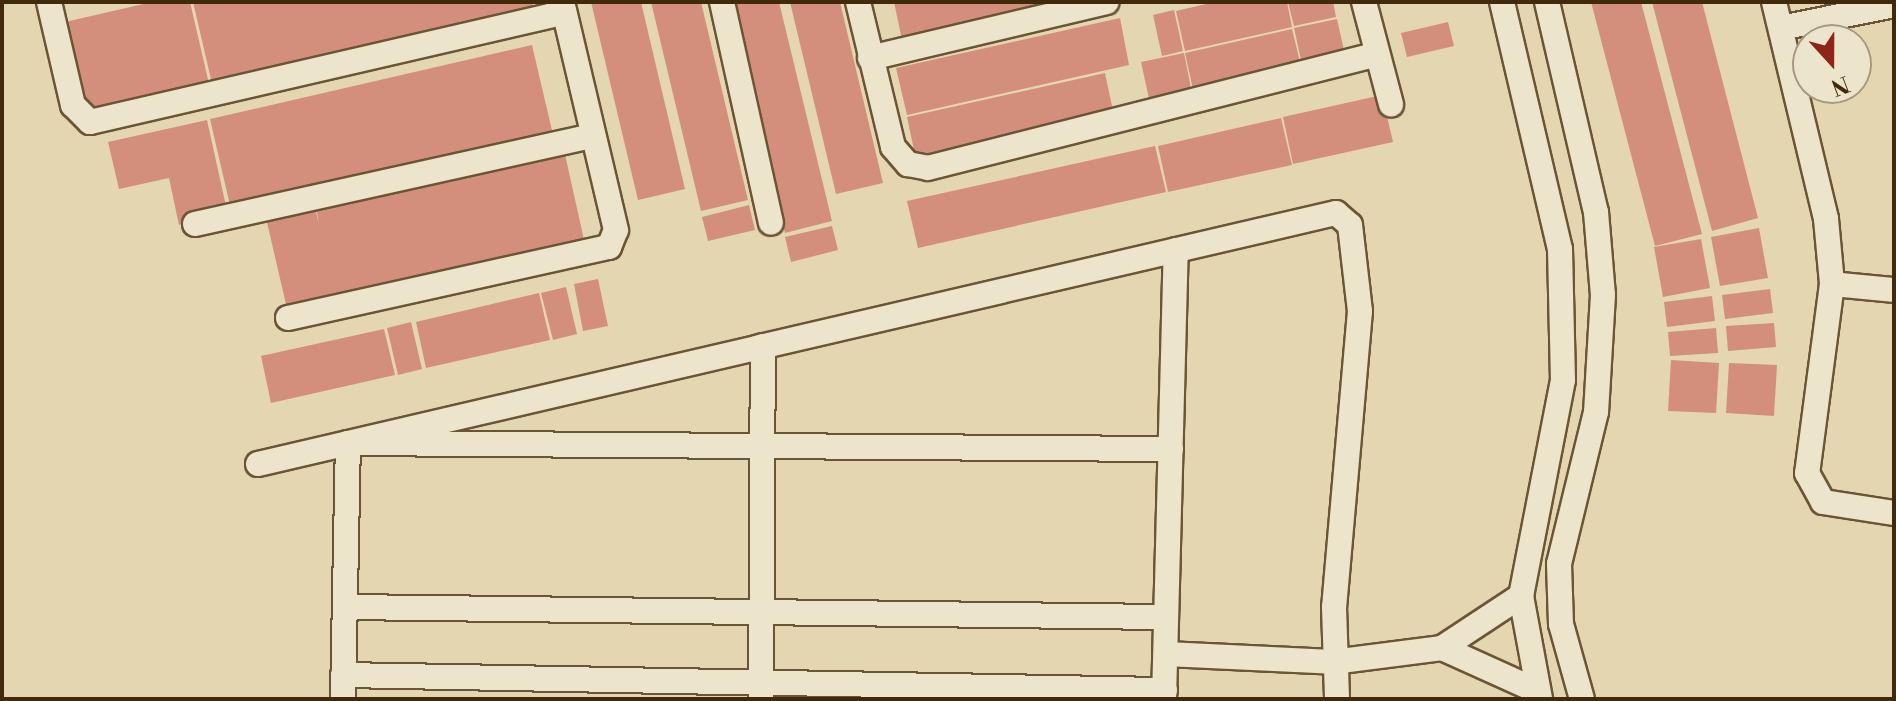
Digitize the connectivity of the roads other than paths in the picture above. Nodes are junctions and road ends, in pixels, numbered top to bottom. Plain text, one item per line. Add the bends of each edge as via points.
1 (49, 2) edge
2 (722, 2) edge
3 (858, 2) edge
4 (1106, 2) edge
5 (1364, 2) edge
6 (1502, 2) edge
7 (1547, 2) edge
8 (1774, 2) edge
9 (1894, 5) edge
10 (563, 8) edge
11 (1781, 28) junction
12 (1377, 54) junction
13 (870, 58) junction
14 (1391, 104) dead end
15 (592, 136) junction
16 (771, 223) dead end
17 (195, 224) dead end
18 (1176, 250) junction
19 (1832, 284) junction
20 (1894, 290) edge
21 (288, 318) dead end
22 (763, 346) junction
23 (348, 443) junction
24 (763, 446) junction
25 (1171, 449) junction
26 (258, 464) dead end
27 (1894, 513) edge
28 (1521, 596) junction
29 (345, 607) junction
30 (761, 612) junction
31 (1166, 617) junction
32 (1442, 648) junction
33 (1166, 654) junction
34 (1333, 662) junction
35 (343, 687) edge
36 (761, 691) edge
37 (1164, 695) edge
38 (1537, 695) edge
39 (1337, 699) edge
40 (1582, 699) edge

1 - 10 street via 73,105 90,122
2 - 16 street
3 - 13 street
4 - 13 street
5 - 12 street
6 - 28 street via 1560,249 1563,380
7 - 40 street via 1596,212 1603,295 1596,412 1559,564 1561,624
8 - 11 street
9 - 11 street
10 - 15 street
11 - 19 street via 1826,219
12 - 13 street via 928,168 908,164 893,147
12 - 14 street
15 - 17 street
15 - 21 street via 616,230 602,253
18 - 22 street
18 - 25 street
18 - 34 street via 1336,213 1350,225 1360,311
19 - 20 street
19 - 27 street via 1807,473 1823,502
22 - 23 street
22 - 24 street
23 - 24 street
23 - 26 street
23 - 29 street
24 - 25 street
24 - 30 street
25 - 31 street
28 - 32 street
28 - 38 street
29 - 30 street
29 - 35 street
30 - 31 street
30 - 36 street
31 - 33 street
32 - 34 street
32 - 38 street
33 - 34 street
33 - 37 street
34 - 39 street
35 - 36 street
36 - 37 street

